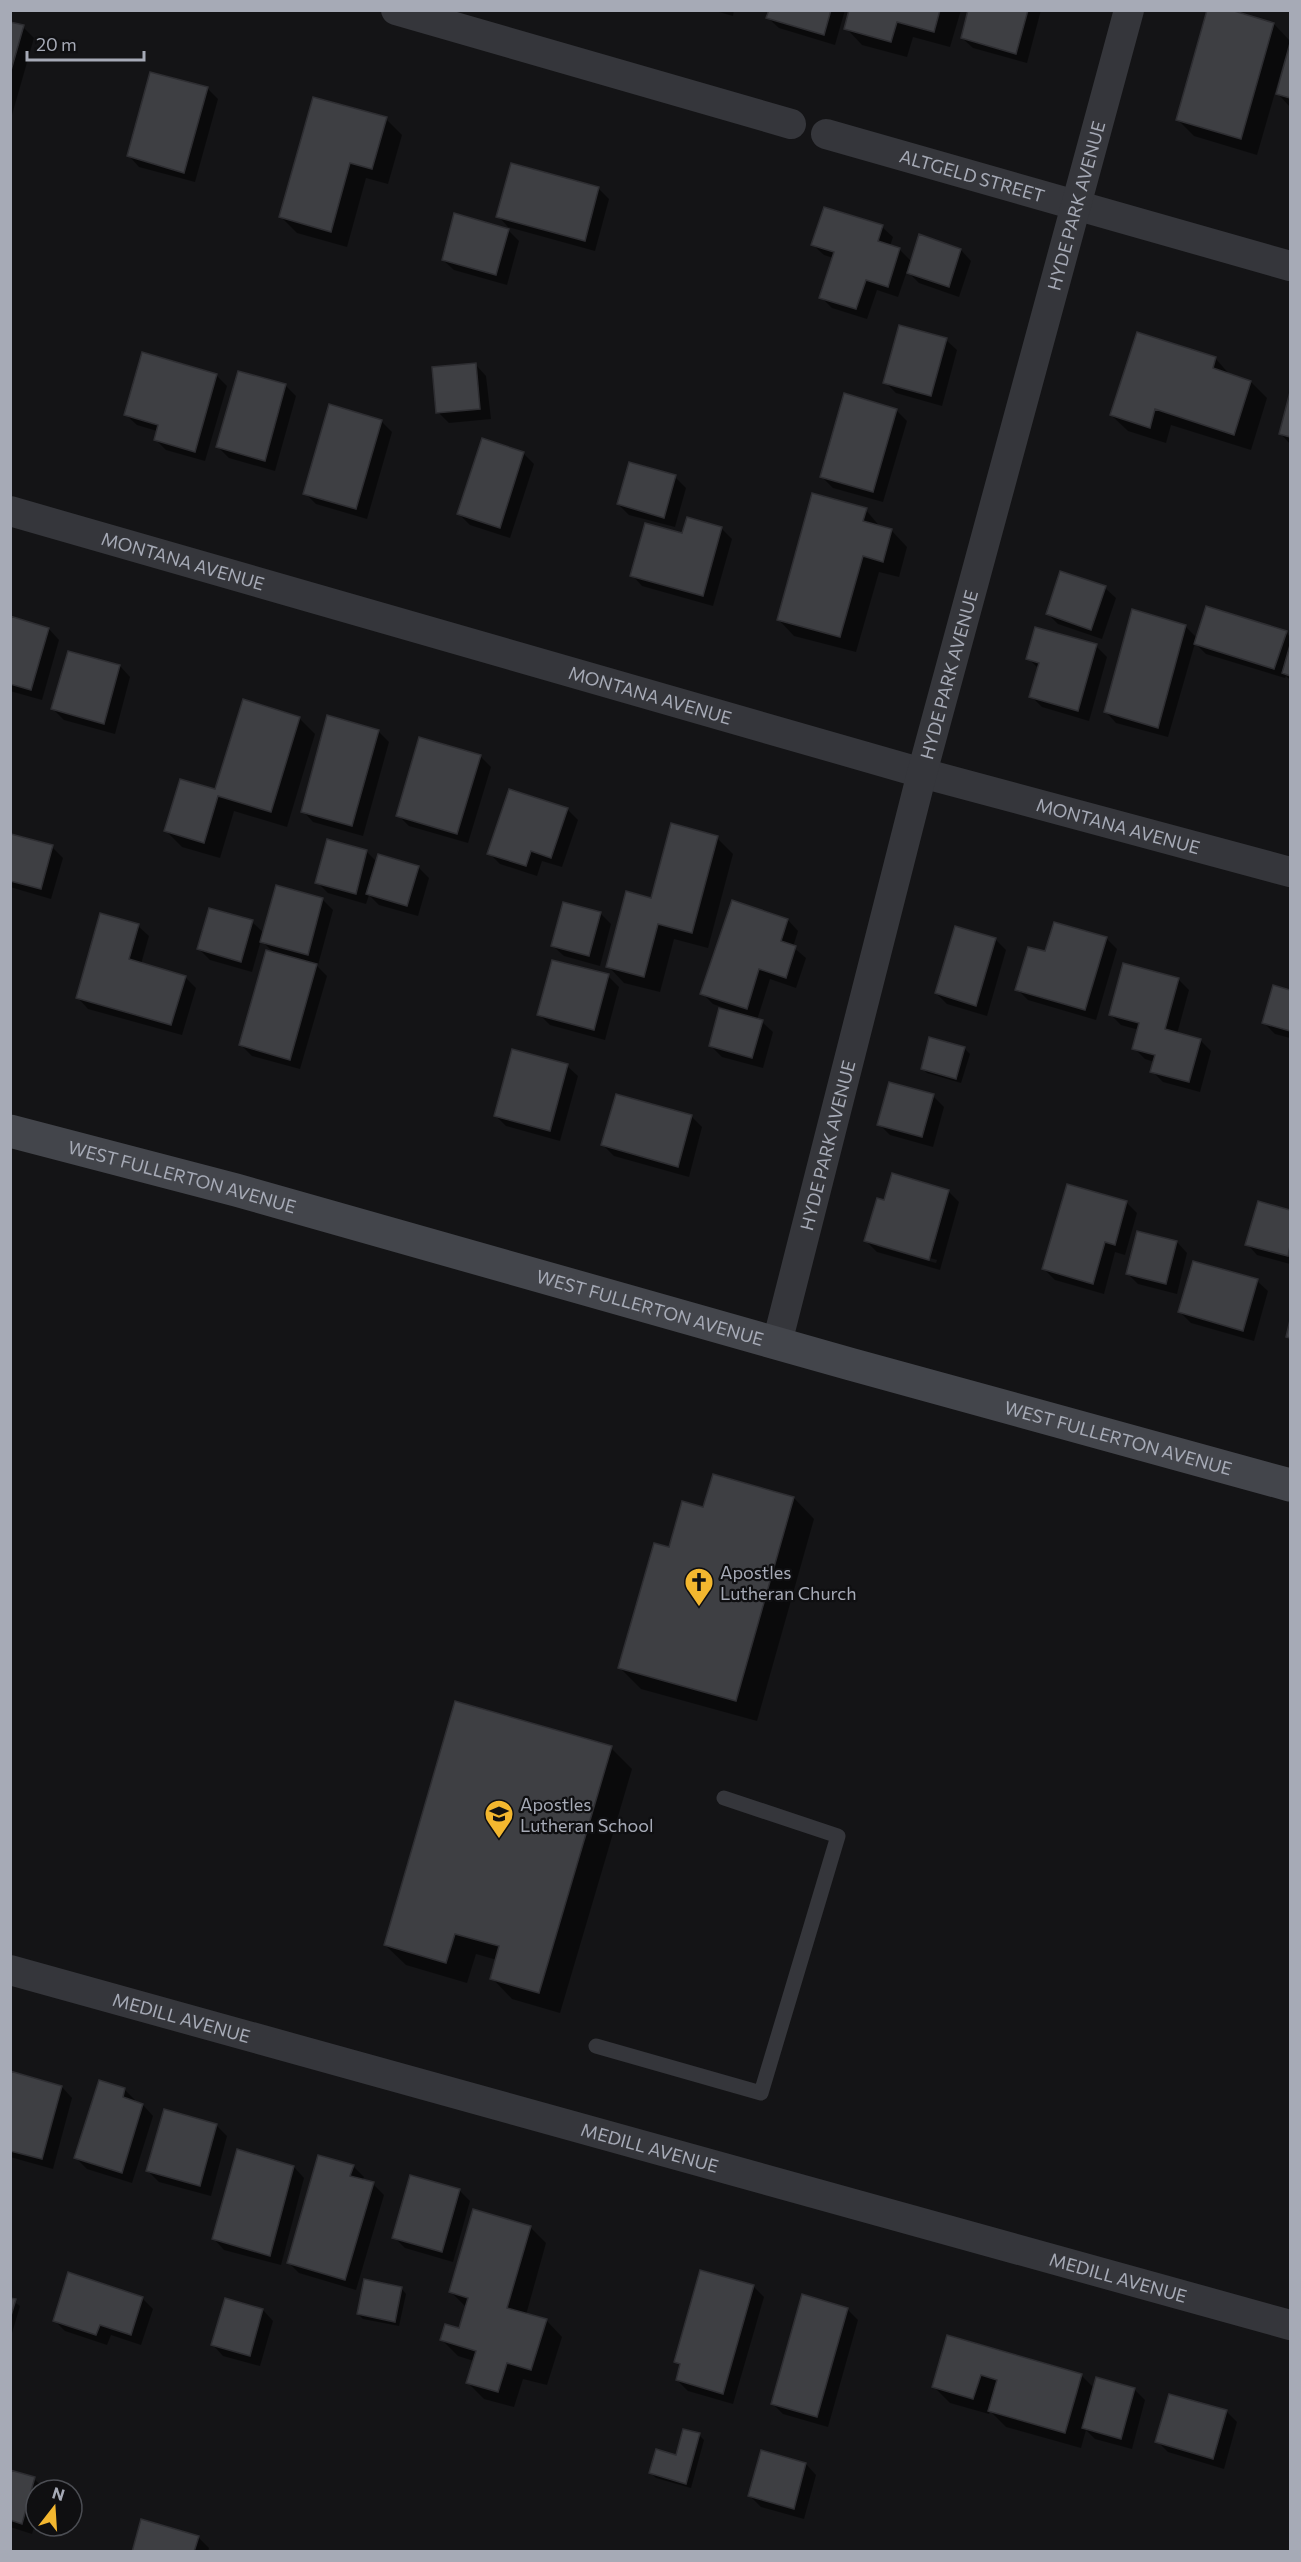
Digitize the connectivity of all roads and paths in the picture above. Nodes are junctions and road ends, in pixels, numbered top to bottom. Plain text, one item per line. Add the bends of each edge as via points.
1 (396, 10) edge
2 (1129, 10) edge
3 (790, 124) dead end
4 (826, 134) dead end
5 (1077, 206) junction
6 (1290, 266) edge
7 (10, 512) edge
8 (921, 773) junction
9 (1290, 872) edge
10 (10, 1131) edge
11 (777, 1343) junction
12 (1290, 1485) edge
13 (724, 1798) dead end
14 (10, 1970) edge
15 (596, 2046) dead end
16 (1290, 2325) edge

1 - 3 street
2 - 5 street, HYDE PARK AVENUE
4 - 5 street, ALTGELD STREET
5 - 6 street, ALTGELD STREET
5 - 8 street, HYDE PARK AVENUE
7 - 8 street, MONTANA AVENUE
8 - 9 street, MONTANA AVENUE
8 - 11 street, HYDE PARK AVENUE
10 - 11 street, WEST FULLERTON AVENUE
11 - 12 street, WEST FULLERTON AVENUE
13 - 15 lane via 838,1836 761,2093
14 - 16 street, MEDILL AVENUE

